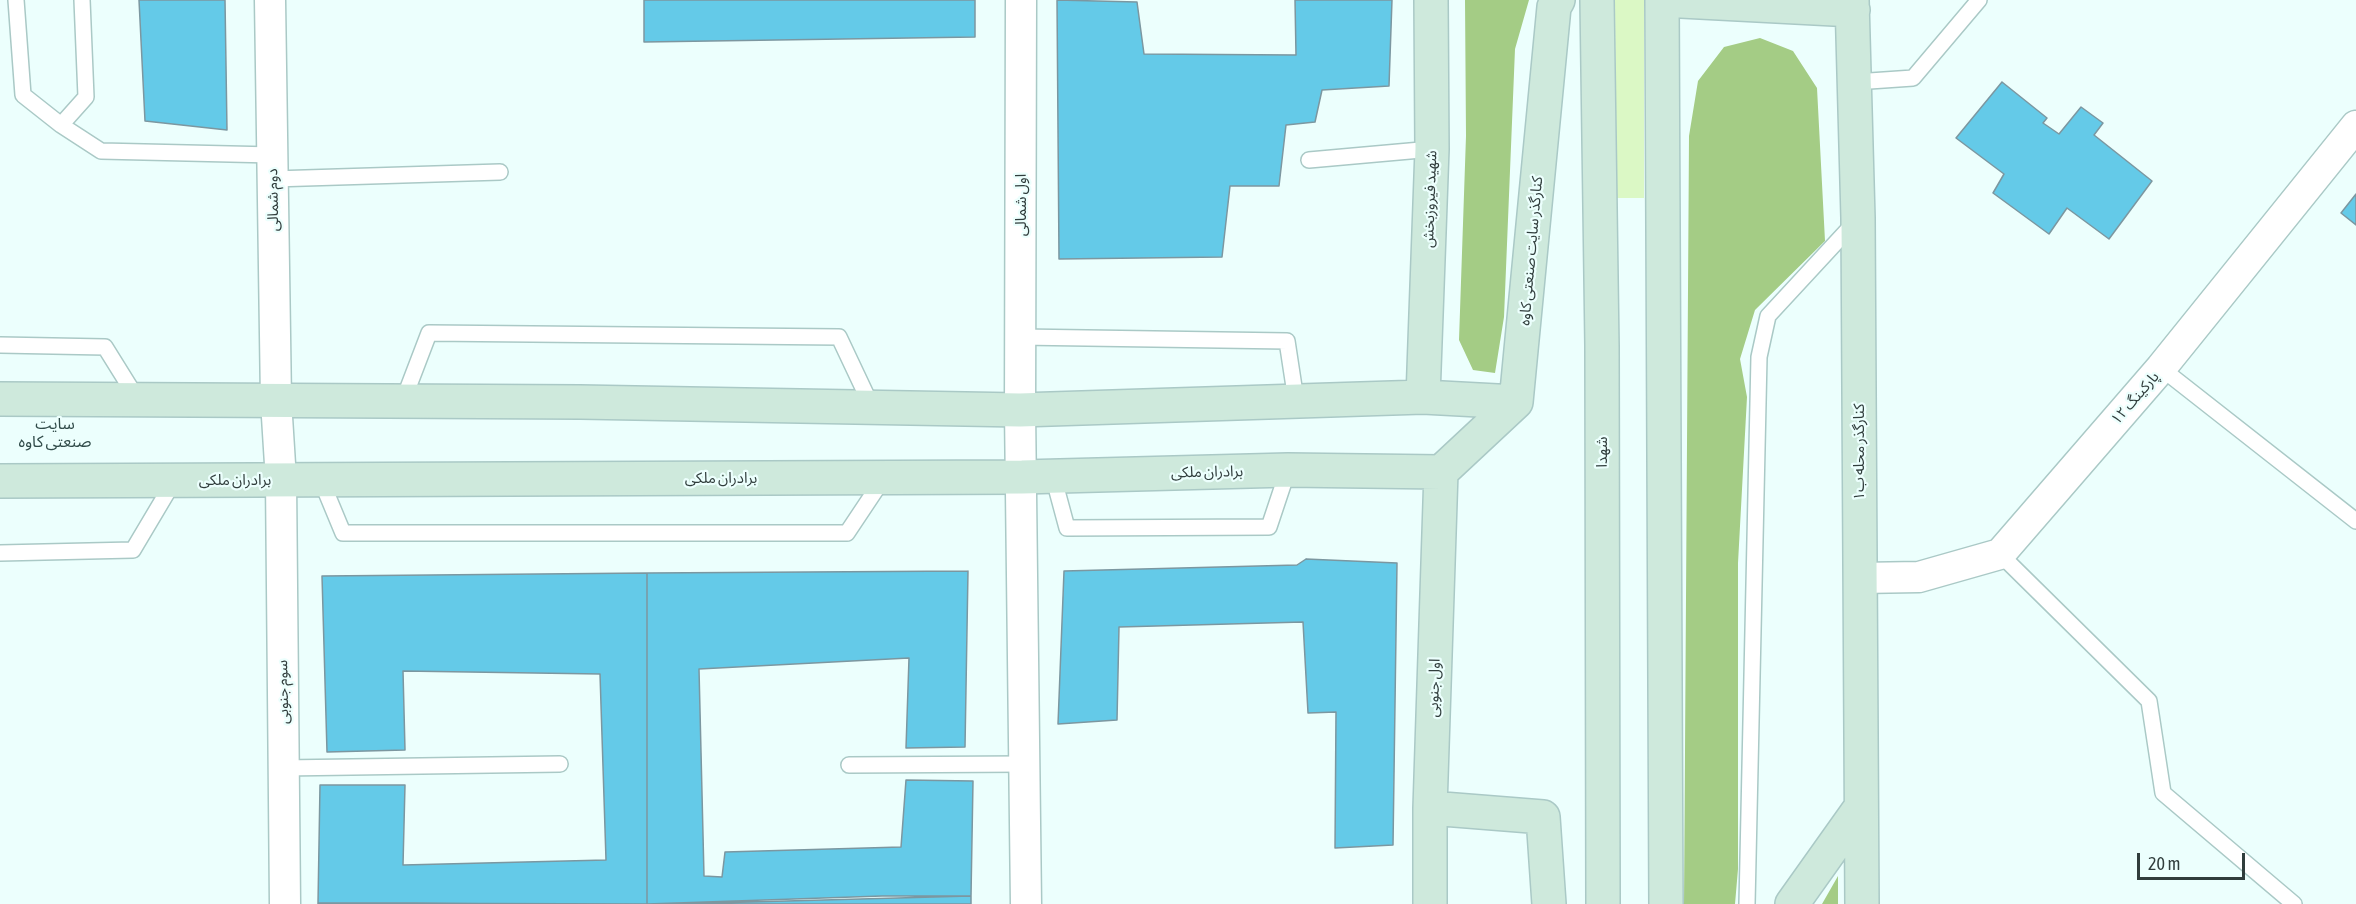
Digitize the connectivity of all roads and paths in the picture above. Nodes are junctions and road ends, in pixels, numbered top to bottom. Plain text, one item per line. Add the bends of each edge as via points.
1 (16, 0) edge
2 (82, 0) edge
3 (270, 0) edge
4 (1021, 0) edge
5 (1431, 0) edge
6 (1558, 0) edge
7 (1597, 0) edge
8 (1662, 0) edge
9 (1979, 0) edge
10 (1853, 5) edge
11 (1855, 82) junction
12 (61, 125) junction
13 (2356, 126) edge
14 (1432, 150) junction
15 (1309, 160) dead end
16 (273, 167) junction
17 (500, 172) dead end
18 (1858, 219) junction
19 (1020, 337) junction
20 (0, 345) edge
21 (2161, 368) junction
22 (1423, 397) junction
23 (0, 399) edge
24 (138, 400) junction
25 (1296, 400) junction
26 (276, 401) junction
27 (403, 401) junction
28 (1516, 402) junction
29 (872, 407) junction
30 (1020, 410) junction
31 (1288, 470) junction
32 (1441, 471) junction
33 (1038, 476) junction
34 (884, 477) junction
35 (175, 480) junction
36 (280, 480) junction
37 (321, 480) junction
38 (0, 481) edge
39 (2356, 521) edge
40 (0, 553) edge
41 (2000, 554) junction
42 (1860, 578) junction
43 (560, 764) dead end
44 (1025, 764) junction
45 (849, 765) dead end
46 (284, 768) junction
47 (1861, 807) junction
48 (1430, 808) junction
49 (285, 904) edge
50 (1026, 904) edge
51 (1430, 904) edge
52 (1549, 904) edge
53 (1603, 904) edge
54 (1666, 904) edge
55 (1748, 904) edge
56 (1791, 904) edge
57 (1862, 904) edge
58 (2294, 904) edge

1 - 12 lane via 23,95
2 - 12 lane via 86,97
3 - 16 street, دوم شمالی
4 - 19 street, اول شمالی
5 - 14 main road, شهید فیروزبخش
6 - 28 main road, کنارگذر سایت صنعتی کاوه via 1554,7
7 - 53 main road, شهدا
8 - 10 main road
8 - 54 main road
9 - 11 lane via 1913,78
10 - 11 main road, کنارگذر محله ب۱
11 - 18 main road, کنارگذر محله ب۱
12 - 16 lane via 101,151
13 - 21 street, پارکینگ ۱۲
14 - 15 lane
14 - 22 main road, شهید فیروزبخش
16 - 17 lane
16 - 26 street, دوم شمالی
18 - 42 main road, کنارگذر محله ب۱
18 - 55 lane via 1768,316 1759,357
19 - 25 lane via 1287,341
19 - 30 street, اول شمالی
20 - 24 lane via 105,346
21 - 39 lane
21 - 41 street, پارکینگ ۱۲
22 - 25 main road
22 - 28 main road
23 - 24 main road
24 - 26 main road
25 - 30 main road
26 - 27 main road
26 - 36 street, دوم شمالی
27 - 29 main road
27 - 29 lane via 429,333 839,337
28 - 32 main road
29 - 30 main road
30 - 33 street, اول شمالی
31 - 32 main road, برادران ملکی
31 - 33 main road, برادران ملکی
31 - 33 lane via 1269,527 1067,528
32 - 48 main road, اول جنوبی
33 - 34 main road, برادران ملکی
33 - 44 street
34 - 37 main road, برادران ملکی
34 - 37 lane via 847,533 343,533
35 - 36 main road, برادران ملکی
35 - 38 main road, برادران ملکی
35 - 40 lane via 134,550
36 - 37 main road, برادران ملکی
36 - 46 street, سوم جنوبی
41 - 42 street via 1919,577
41 - 58 lane via 2149,701 2163,793
42 - 47 main road, کنارگذر محله ب۱
43 - 46 lane
44 - 45 lane
44 - 50 street
46 - 49 street, سوم جنوبی
47 - 56 main road
47 - 57 main road, کنارگذر محله ب۱
48 - 51 main road, اول جنوبی
48 - 52 main road via 1543,817

